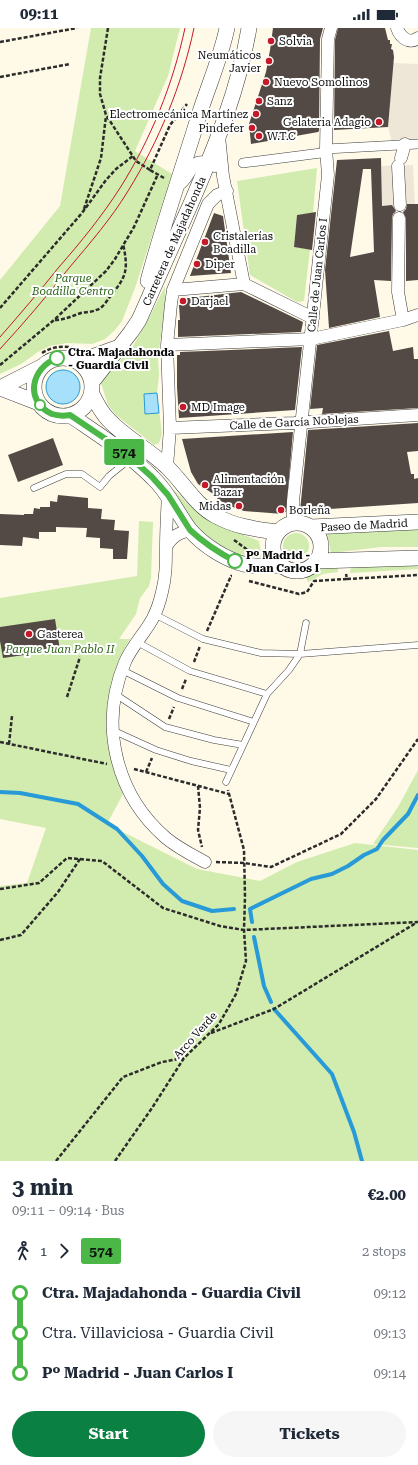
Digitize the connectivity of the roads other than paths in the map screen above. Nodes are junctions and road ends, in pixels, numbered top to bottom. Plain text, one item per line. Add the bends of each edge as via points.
1 (227, 28) edge
2 (249, 28) edge
3 (331, 28) edge
4 (397, 28) edge
5 (417, 39) edge
6 (219, 136) junction
7 (405, 144) junction
8 (418, 144) edge
9 (326, 149) junction
10 (208, 163) junction
11 (243, 163) dead end
12 (223, 170) junction
13 (176, 188) junction
14 (227, 190) junction
15 (400, 205) dead end
16 (399, 218) dead end
17 (244, 284) junction
18 (173, 290) junction
19 (418, 315) edge
20 (313, 318) junction
21 (139, 320) junction
22 (403, 320) junction
23 (311, 339) junction
24 (167, 345) junction
25 (119, 347) junction
26 (79, 355) junction
27 (40, 361) junction
28 (0, 388) edge
29 (92, 388) junction
30 (39, 403) junction
31 (70, 415) junction
32 (418, 416) edge
33 (302, 423) junction
34 (170, 428) junction
35 (131, 458) junction
36 (167, 467) junction
37 (34, 488) dead end
38 (168, 495) junction
39 (293, 522) junction
40 (418, 522) edge
41 (311, 527) junction
42 (190, 530) junction
43 (278, 532) junction
44 (166, 547) junction
45 (418, 558) edge
46 (317, 561) junction
47 (281, 565) junction
48 (154, 614) junction
49 (306, 623) dead end
50 (136, 642) junction
51 (418, 645) edge
52 (300, 654) junction
53 (122, 670) junction
54 (115, 694) junction
55 (267, 694) junction
56 (254, 722) junction
57 (112, 730) junction
58 (243, 745) junction
59 (232, 770) junction
60 (226, 782) road end
61 (202, 860) road end

1 - 13 street, Carretera de Majadahonda via 218,64
2 - 6 street, Carretera de Majadahonda via 239,74
3 - 9 street, Calle de Juan Carlos I via 328,39
4 - 5 street via 398,33 406,40
6 - 10 street, Carretera de Majadahonda
6 - 12 street
7 - 8 street
7 - 9 street
7 - 15 street via 400,162
9 - 11 street via 321,153
9 - 20 street, Calle de Juan Carlos I via 328,175
10 - 12 street
10 - 13 street, Carretera de Majadahonda via 196,162
10 - 21 street, Carretera de Majadahonda
12 - 14 street
13 - 21 street, Carretera de Majadahonda
14 - 17 street
14 - 18 street via 218,194 208,204
16 - 22 street via 398,292
17 - 18 street
17 - 20 street
18 - 24 street
19 - 22 street
20 - 23 street, Calle de Juan Carlos I
21 - 25 street, Carretera de Majadahonda
22 - 23 street
23 - 24 street
23 - 33 street, Calle de Juan Carlos I
24 - 34 street
25 - 26 street
25 - 29 street, Carretera de Majadahonda
26 - 27 street via 71,359
26 - 29 street via 90,374
27 - 28 street
27 - 30 street via 34,386
28 - 30 street
29 - 31 street via 87,403 80,411
29 - 36 street via 106,417
30 - 31 street via 52,414
31 - 35 street
32 - 33 street, Calle de García Noblejas
33 - 34 street, Calle de García Noblejas
33 - 39 street, Calle de Juan Carlos I
34 - 36 street
35 - 37 lane via 100,487 82,474 66,474
35 - 38 street via 160,484
36 - 43 street via 200,506 215,516 247,528
38 - 42 street
38 - 44 street
39 - 41 street
39 - 43 street
40 - 41 street, Paseo de Madrid
41 - 46 street via 321,543
42 - 44 street via 176,535
42 - 47 street via 214,551 235,561 248,565
43 - 47 street via 273,540 272,549
44 - 48 street via 166,570
45 - 46 street
46 - 47 street via 312,567 297,571 288,570
48 - 50 street
48 - 52 lane via 203,639 261,653
49 - 52 lane
50 - 53 street
50 - 55 lane via 190,671
51 - 52 lane
52 - 55 lane
53 - 54 street
53 - 56 lane via 178,698
54 - 57 street
54 - 58 lane via 166,727
55 - 56 lane
56 - 58 lane
57 - 59 lane via 156,750
57 - 61 street via 118,765 137,806 167,839
58 - 59 lane
59 - 60 lane

